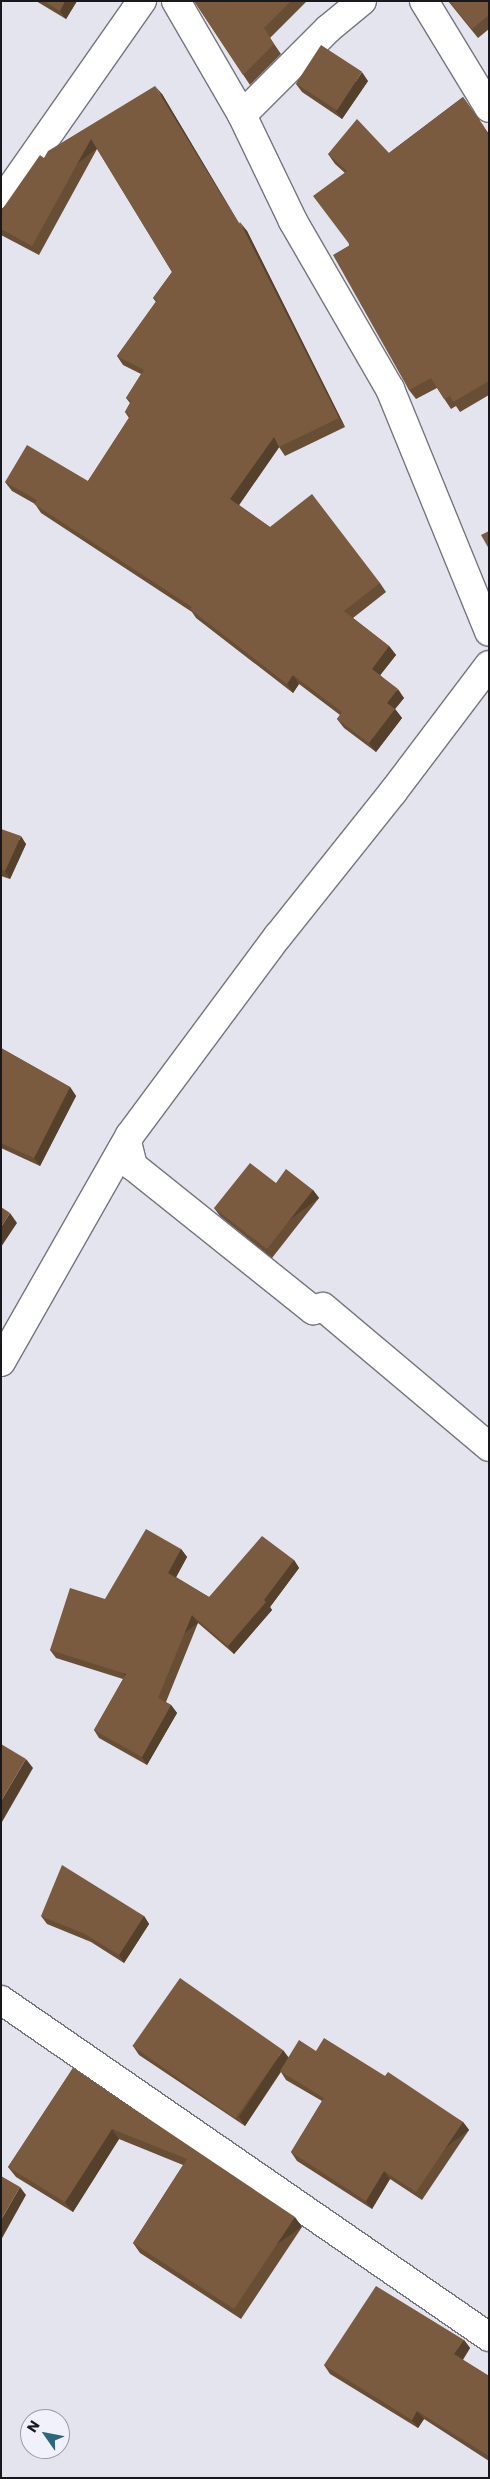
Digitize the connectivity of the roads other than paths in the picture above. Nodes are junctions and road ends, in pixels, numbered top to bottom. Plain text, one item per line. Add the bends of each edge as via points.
1 (142, 1) edge
2 (176, 1) edge
3 (362, 1) edge
4 (424, 1) edge
5 (489, 108) edge
6 (242, 115) junction
7 (1, 202) edge
8 (489, 632) edge
9 (489, 665) edge
10 (127, 1142) junction
11 (1, 1362) edge
12 (489, 1447) edge
13 (1, 2000) edge
14 (489, 2337) edge

1 - 7 street
2 - 6 street
3 - 6 street via 328,29
4 - 5 street
6 - 8 street via 294,221 390,389
9 - 10 street via 278,936
10 - 11 street
10 - 12 street via 133,1166 313,1310 323,1307
13 - 14 street

